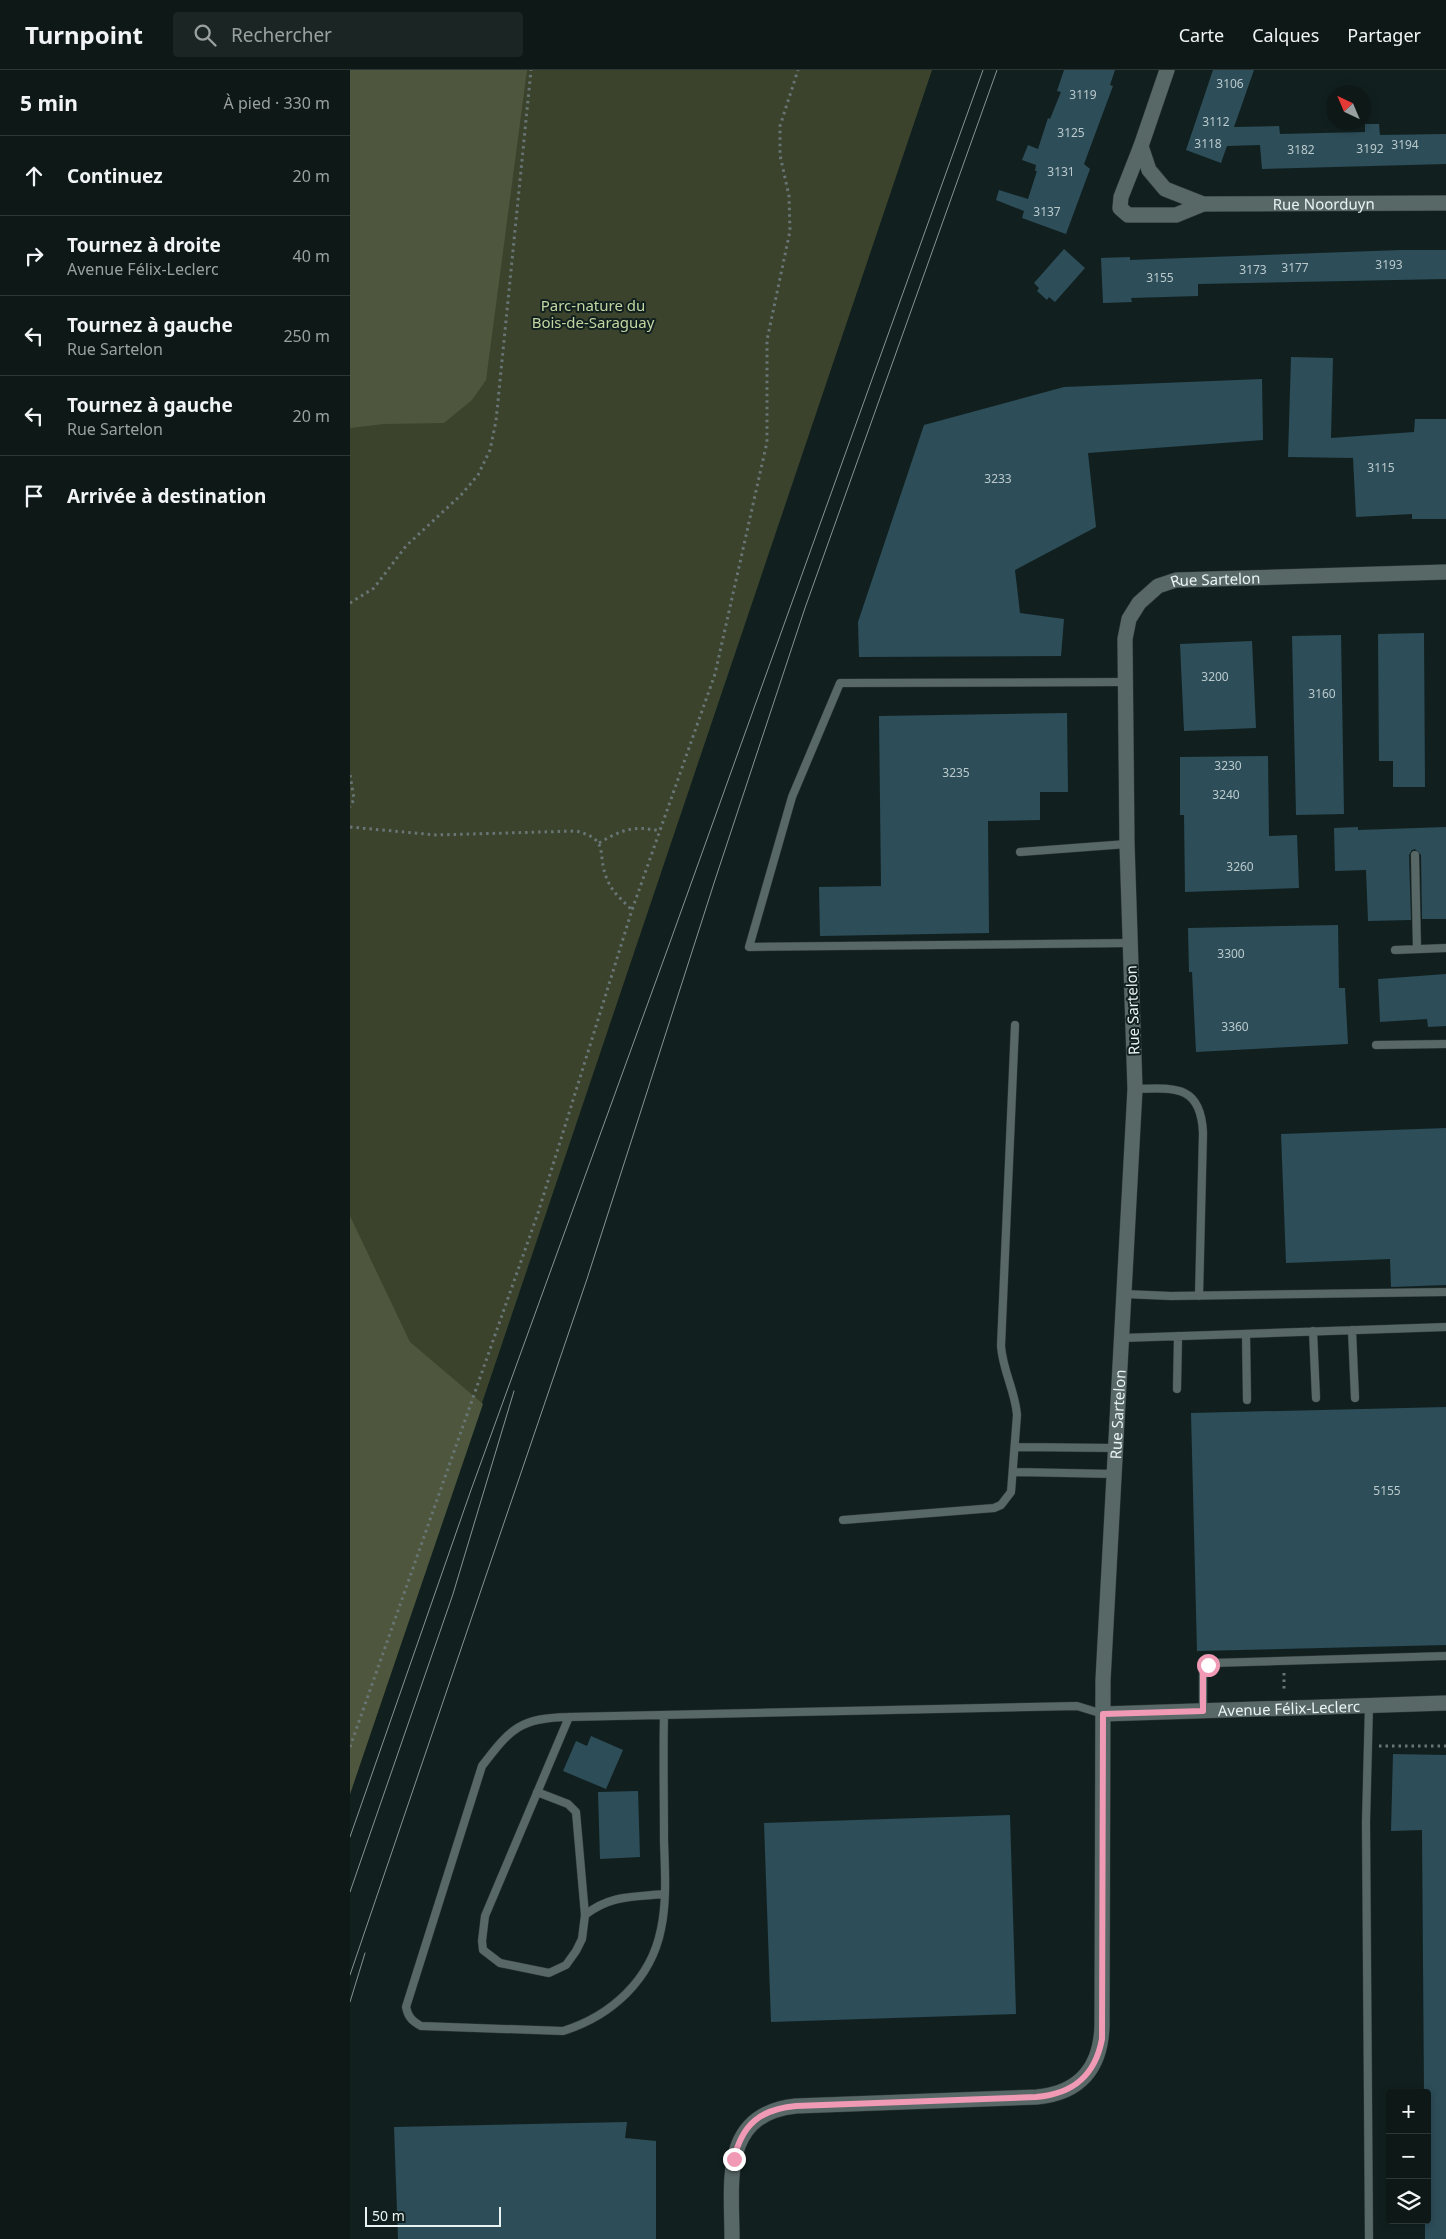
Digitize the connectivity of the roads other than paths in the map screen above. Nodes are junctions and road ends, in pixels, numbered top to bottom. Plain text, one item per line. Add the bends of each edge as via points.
1 (1167, 70) edge
2 (1141, 146) junction
3 (1446, 203) edge
4 (1203, 204) junction
5 (1446, 572) edge
6 (1125, 682) junction
7 (1127, 844) junction
8 (1020, 852) dead end
9 (1415, 855) dead end
10 (1130, 943) junction
11 (1446, 948) edge
12 (1417, 949) junction
13 (1395, 950) dead end
14 (1014, 1025) dead end
15 (1446, 1044) edge
16 (1376, 1045) dead end
17 (1135, 1089) junction
18 (1446, 1292) edge
19 (1124, 1294) junction
20 (1199, 1296) junction
21 (1446, 1327) edge
22 (1352, 1330) junction
23 (1313, 1332) junction
24 (1246, 1334) junction
25 (1178, 1336) junction
26 (1122, 1338) junction
27 (1177, 1389) dead end
28 (1316, 1398) dead end
29 (1355, 1398) dead end
30 (1247, 1400) dead end
31 (1014, 1447) junction
32 (1116, 1448) junction
33 (1014, 1472) junction
34 (1115, 1474) junction
35 (843, 1520) dead end
36 (1446, 1656) edge
37 (1446, 1703) edge
38 (1369, 1705) junction
39 (1203, 1711) junction
40 (1103, 1714) junction
41 (569, 1716) junction
42 (664, 1716) junction
43 (537, 1792) junction
44 (665, 1894) junction
45 (585, 1915) junction
46 (732, 2239) edge
47 (1369, 2239) edge

1 - 2 street, Rue Noorduyn
2 - 4 street, Rue Noorduyn via 1150,170 1165,189
2 - 4 street, Rue Noorduyn via 1121,197 1120,208 1128,215 1176,216
3 - 4 street, Rue Noorduyn
5 - 6 street, Rue Sartelon via 1190,578 1166,582 1144,597 1129,620 1125,639
6 - 7 street, Rue Sartelon
6 - 10 lane via 840,684 792,798 749,947
7 - 8 lane
7 - 10 street, Rue Sartelon
9 - 12 lane
10 - 17 street, Rue Sartelon
11 - 12 lane
12 - 13 lane
14 - 31 lane via 1001,1346 1002,1363 1016,1402
15 - 16 lane
17 - 19 street, Rue Sartelon
17 - 20 lane via 1178,1090 1186,1093 1199,1110 1203,1133
18 - 20 lane
19 - 20 lane
19 - 26 street, Rue Sartelon
21 - 22 lane
22 - 23 lane
22 - 29 lane
23 - 24 lane
23 - 28 lane
24 - 25 lane
24 - 30 lane
25 - 26 lane
25 - 27 lane
26 - 32 street, Rue Sartelon
31 - 32 lane
31 - 33 lane
32 - 34 street, Rue Sartelon
33 - 34 lane
33 - 35 lane via 1008,1499 994,1508
34 - 40 street, Rue Sartelon
36 - 39 lane via 1212,1662 1203,1673
37 - 38 street, Avenue Félix-Leclerc
38 - 39 street, Avenue Félix-Leclerc
38 - 47 lane via 1366,1822
39 - 40 street, Avenue Félix-Leclerc
40 - 42 lane via 1077,1706
40 - 46 street, Rue Sartelon via 1102,2025 1100,2049 1092,2067 1073,2087 1047,2096 796,2106 768,2112 749,2126 736,2151 732,2169
41 - 42 lane
41 - 43 lane
41 - 44 lane via 547,1717 515,1728 482,1766 406,2007 407,2015 422,2026 563,2031 578,2026 609,2009 641,1978 655,1952
42 - 44 lane
43 - 45 lane via 568,1804 576,1812
43 - 45 lane via 485,1916 483,1950 500,1963 549,1973 558,1970 566,1965 582,1939
44 - 45 lane via 610,1900

